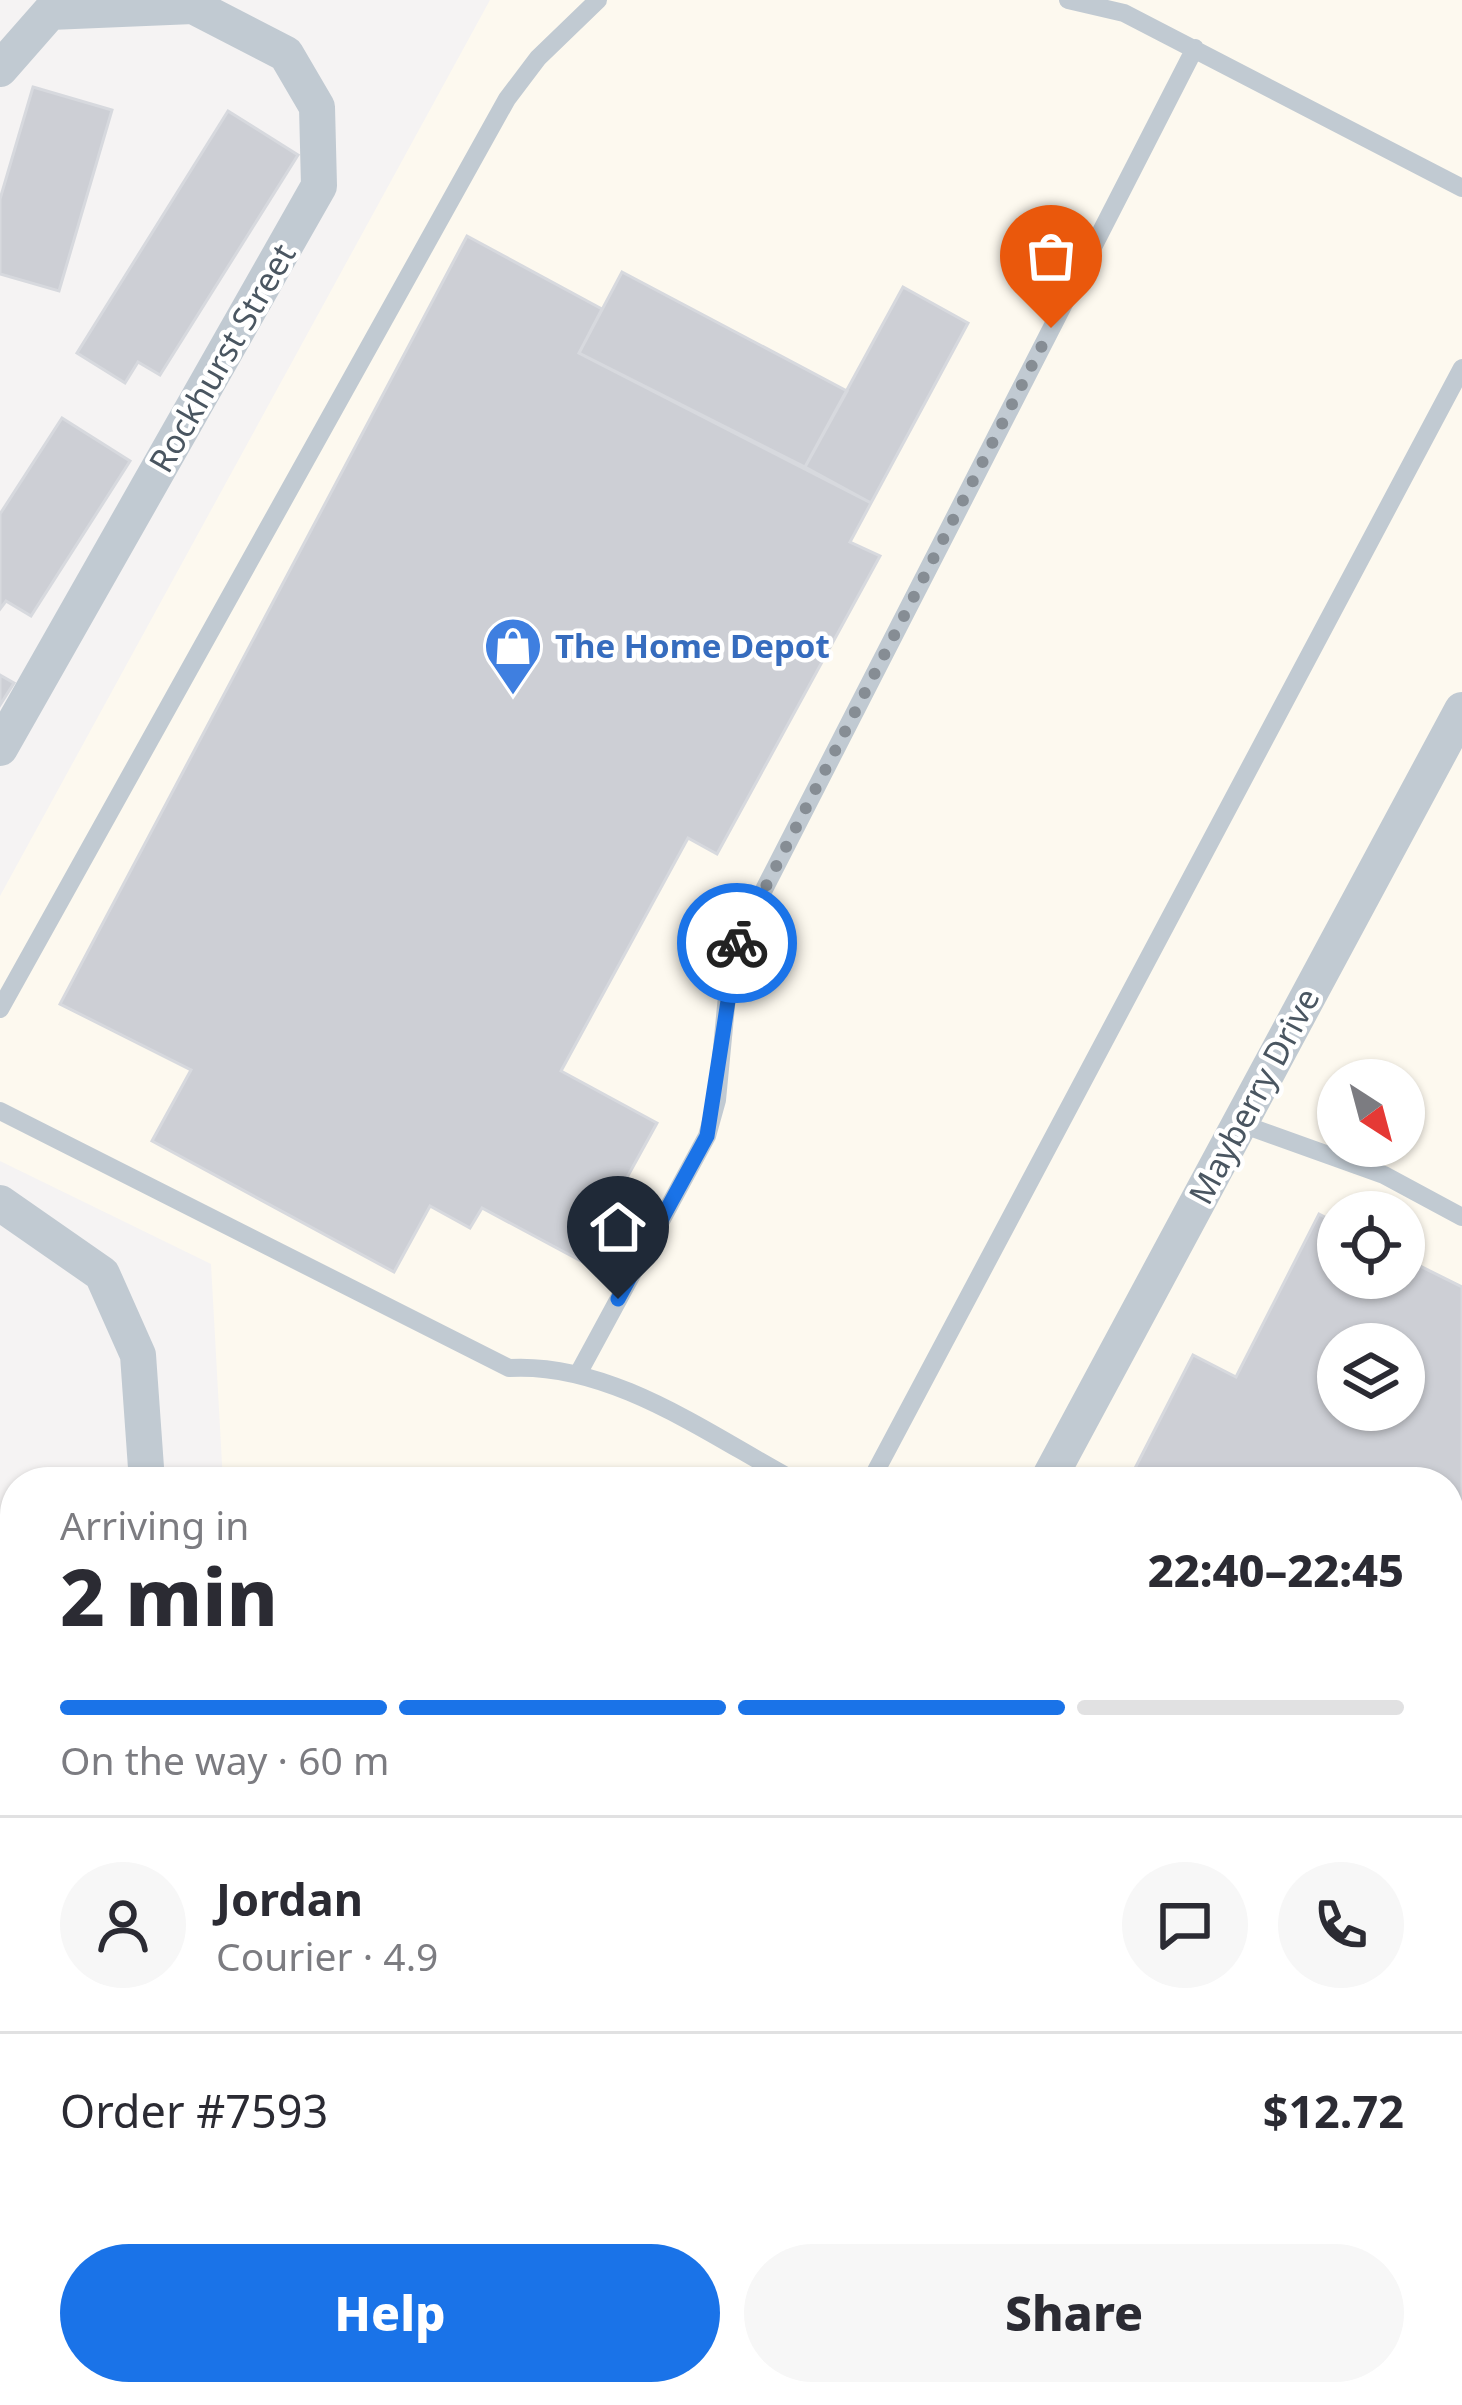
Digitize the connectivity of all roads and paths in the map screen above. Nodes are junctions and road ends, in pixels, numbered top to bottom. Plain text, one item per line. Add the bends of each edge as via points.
1 (598, 0) edge
2 (1068, 0) edge
3 (194, 3) edge
4 (1195, 48) junction
5 (0, 69) edge
6 (1462, 188) edge
7 (1462, 368) edge
8 (1459, 724) edge
9 (0, 748) edge
10 (0, 1009) edge
11 (0, 1111) edge
12 (1239, 1124) junction
13 (0, 1203) edge
14 (1462, 1217) edge
15 (578, 1374) junction
16 (145, 1467) edge
17 (769, 1467) edge
18 (878, 1467) edge
19 (1055, 1467) edge

1 - 10 lane via 507,99
2 - 4 lane via 1124,13
3 - 5 street via 50,12
3 - 9 street, Rockhurst Street via 286,55 317,107 320,186
4 - 6 lane
4 - 15 lane via 731,954 707,1136
7 - 18 lane
8 - 12 street, Mayberry Drive
11 - 15 lane via 509,1368
12 - 14 lane via 1384,1175
12 - 19 street, Mayberry Drive
13 - 16 street via 102,1274 138,1355
15 - 17 lane

